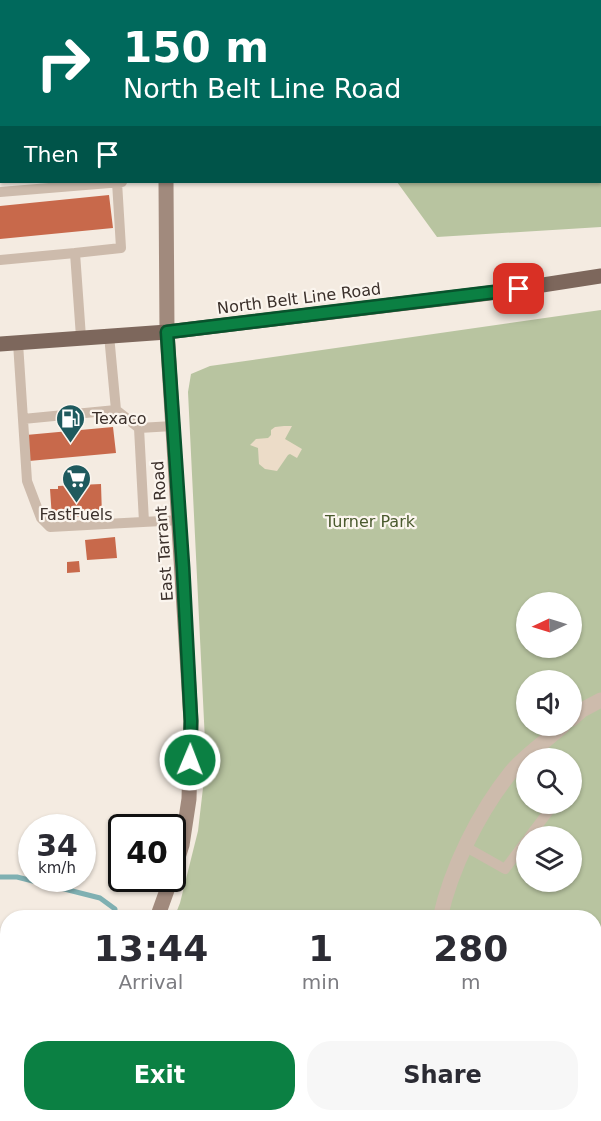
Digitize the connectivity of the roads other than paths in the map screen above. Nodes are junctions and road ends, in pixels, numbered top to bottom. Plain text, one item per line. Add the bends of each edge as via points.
1 (105, 183) edge
2 (117, 183) edge
3 (166, 183) edge
4 (0, 192) edge
5 (75, 253) junction
6 (0, 260) edge
7 (601, 276) edge
8 (167, 332) junction
9 (109, 335) junction
10 (81, 337) junction
11 (18, 343) junction
12 (0, 345) edge
13 (116, 410) junction
14 (23, 419) junction
15 (173, 426) junction
16 (139, 428) junction
17 (180, 520) junction
18 (144, 522) junction
19 (601, 700) edge
20 (582, 710) edge
21 (553, 736) edge
22 (542, 748) edge
23 (516, 769) edge
24 (186, 816) edge
25 (466, 847) junction
26 (516, 855) edge
27 (167, 892) edge
28 (160, 910) edge
29 (442, 910) edge

1 - 4 lane
2 - 5 lane via 121,248
3 - 8 street, East Tarrant Road
5 - 6 lane
5 - 10 lane
7 - 8 main road, North Belt Line Road
8 - 9 main road, North Belt Line Road
8 - 15 street, East Tarrant Road
9 - 10 main road, North Belt Line Road
9 - 13 lane
10 - 11 main road, North Belt Line Road
11 - 12 main road, North Belt Line Road
11 - 14 lane
13 - 14 lane
13 - 16 lane
14 - 18 lane via 27,481 41,518 50,527
15 - 16 lane
15 - 17 street, East Tarrant Road
16 - 18 lane
17 - 18 lane
17 - 24 street, East Tarrant Road via 191,721
19 - 20 street
21 - 22 street
23 - 25 street via 473,827
25 - 26 lane via 505,869
25 - 29 street
27 - 28 street, East Tarrant Road

